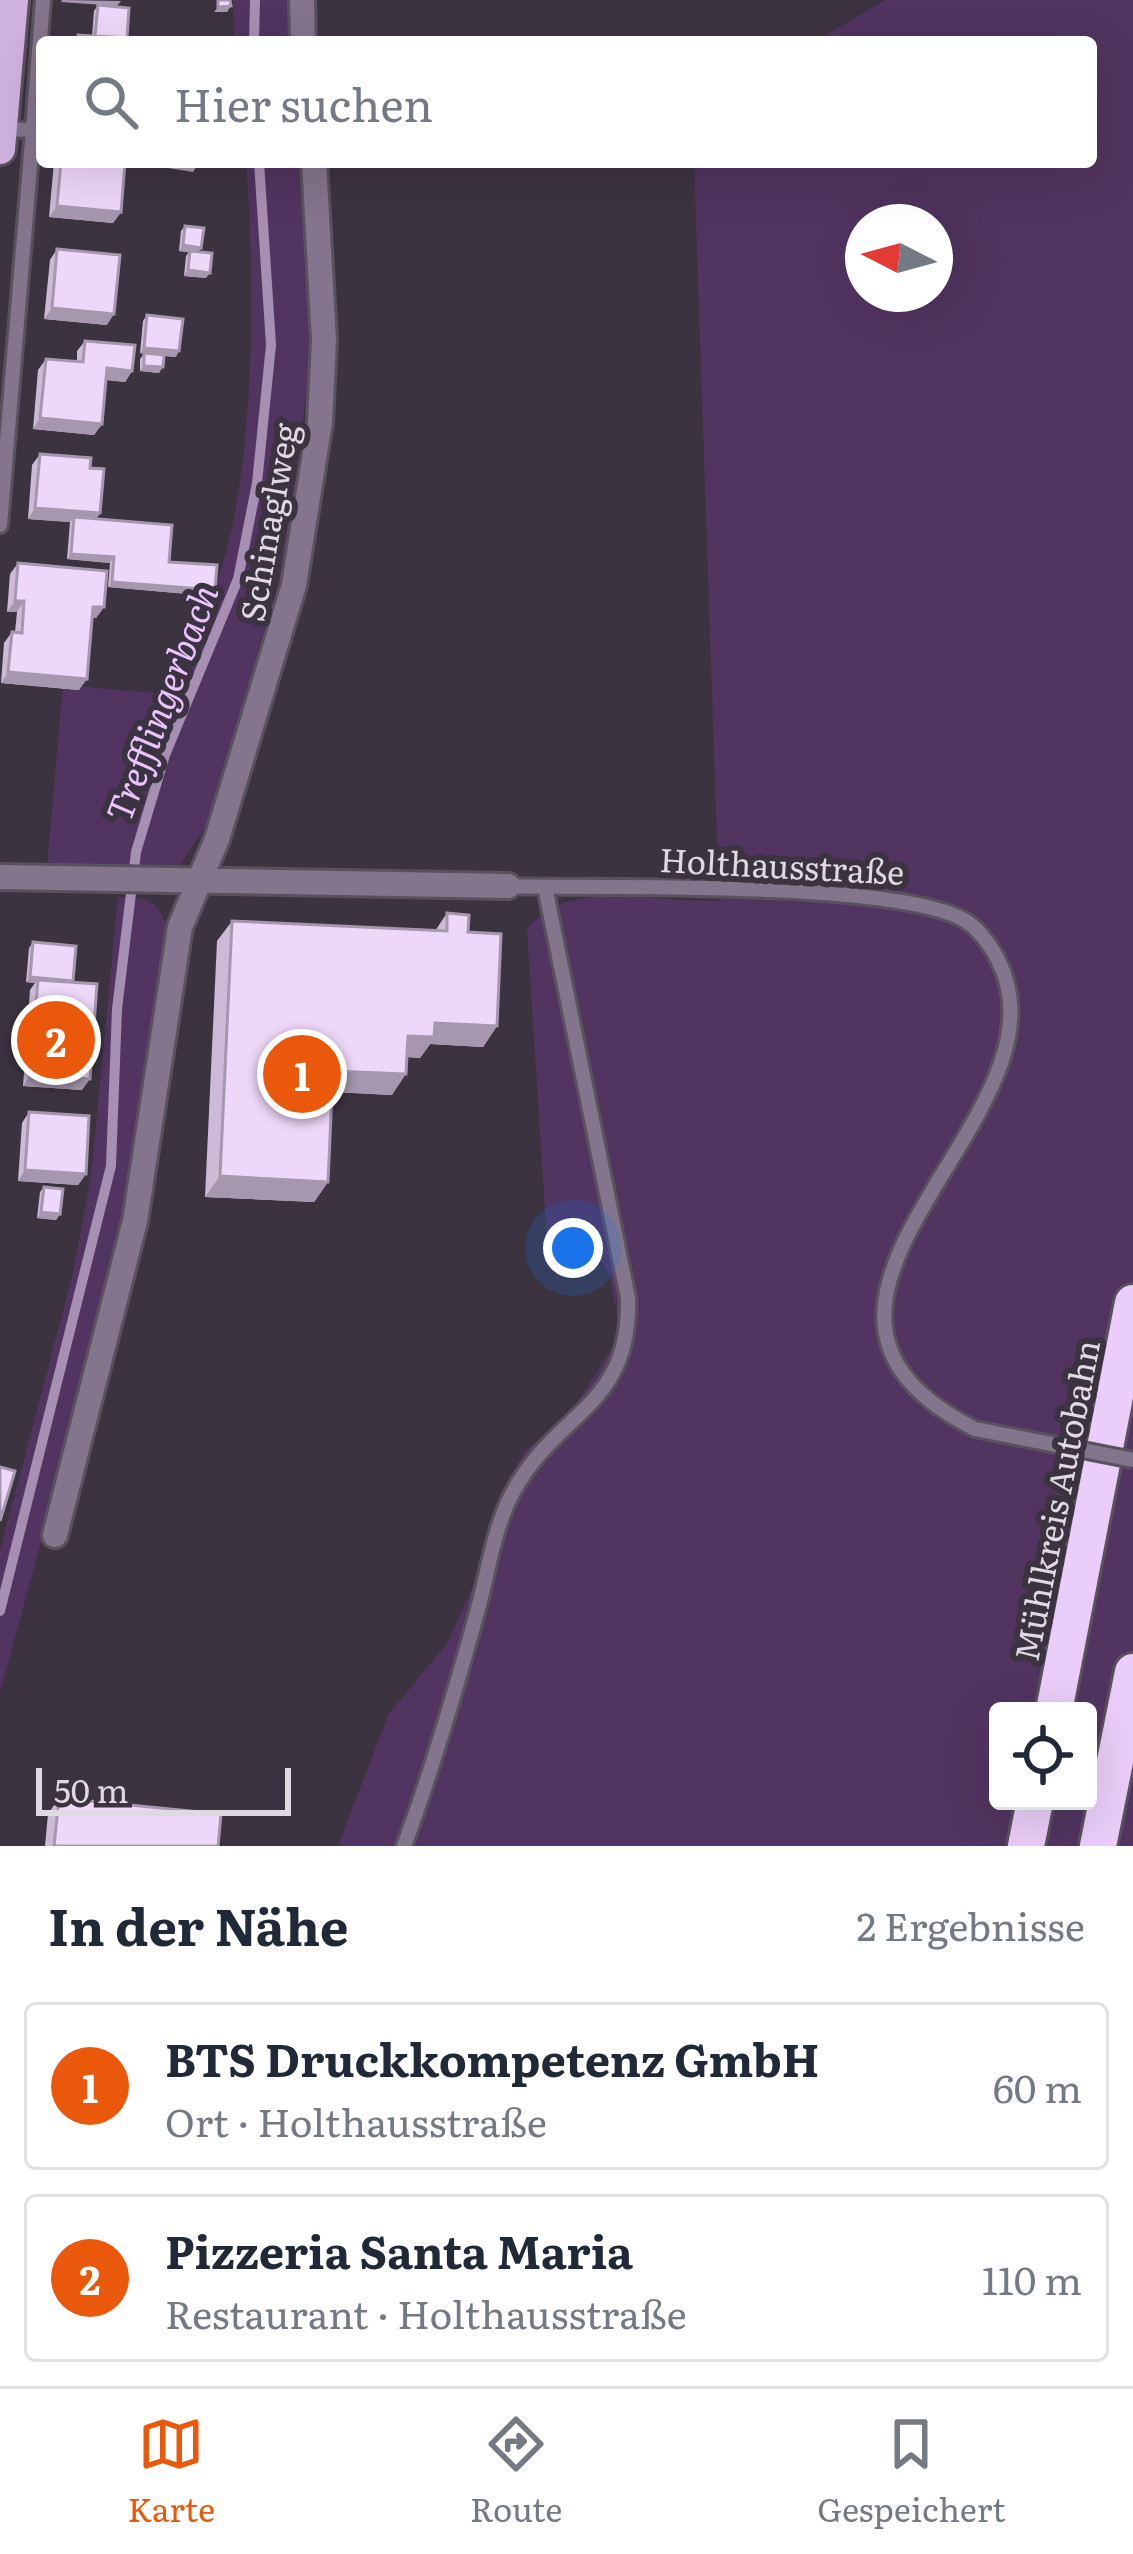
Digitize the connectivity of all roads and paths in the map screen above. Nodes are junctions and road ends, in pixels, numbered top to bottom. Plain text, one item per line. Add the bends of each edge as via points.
1 (13, 0) edge
2 (43, 0) edge
3 (302, 0) edge
4 (303, 36) edge
5 (9, 134) edge
6 (314, 168) edge
7 (0, 525) edge
8 (0, 877) edge
9 (199, 880) junction
10 (508, 886) joint
11 (545, 887) junction
12 (1133, 1304) edge
13 (1133, 1460) edge
14 (55, 1535) dead end
15 (1133, 1672) edge
16 (1056, 1702) edge
17 (1033, 1810) edge
18 (404, 1846) edge
19 (1025, 1846) edge
20 (1098, 1846) edge

1 - 5 main road
2 - 5 lane
3 - 4 street
5 - 7 lane
6 - 9 street, Schinaglweg via 324,340 305,520 274,661
8 - 9 street, Holthausstraße
9 - 10 street, Holthausstraße
9 - 14 street via 180,927 117,1308
10 - 11 lane, Holthausstraße
11 - 13 lane, Holthausstraße, bridge via 900,901 970,924 1000,962 1010,1038 998,1082 908,1228 886,1308 892,1348 940,1411 975,1429
11 - 18 lane via 628,1298 629,1338 617,1375 531,1459 508,1502 436,1761
12 - 16 highway, Mühlkreis Autobahn
15 - 20 highway
17 - 19 highway

